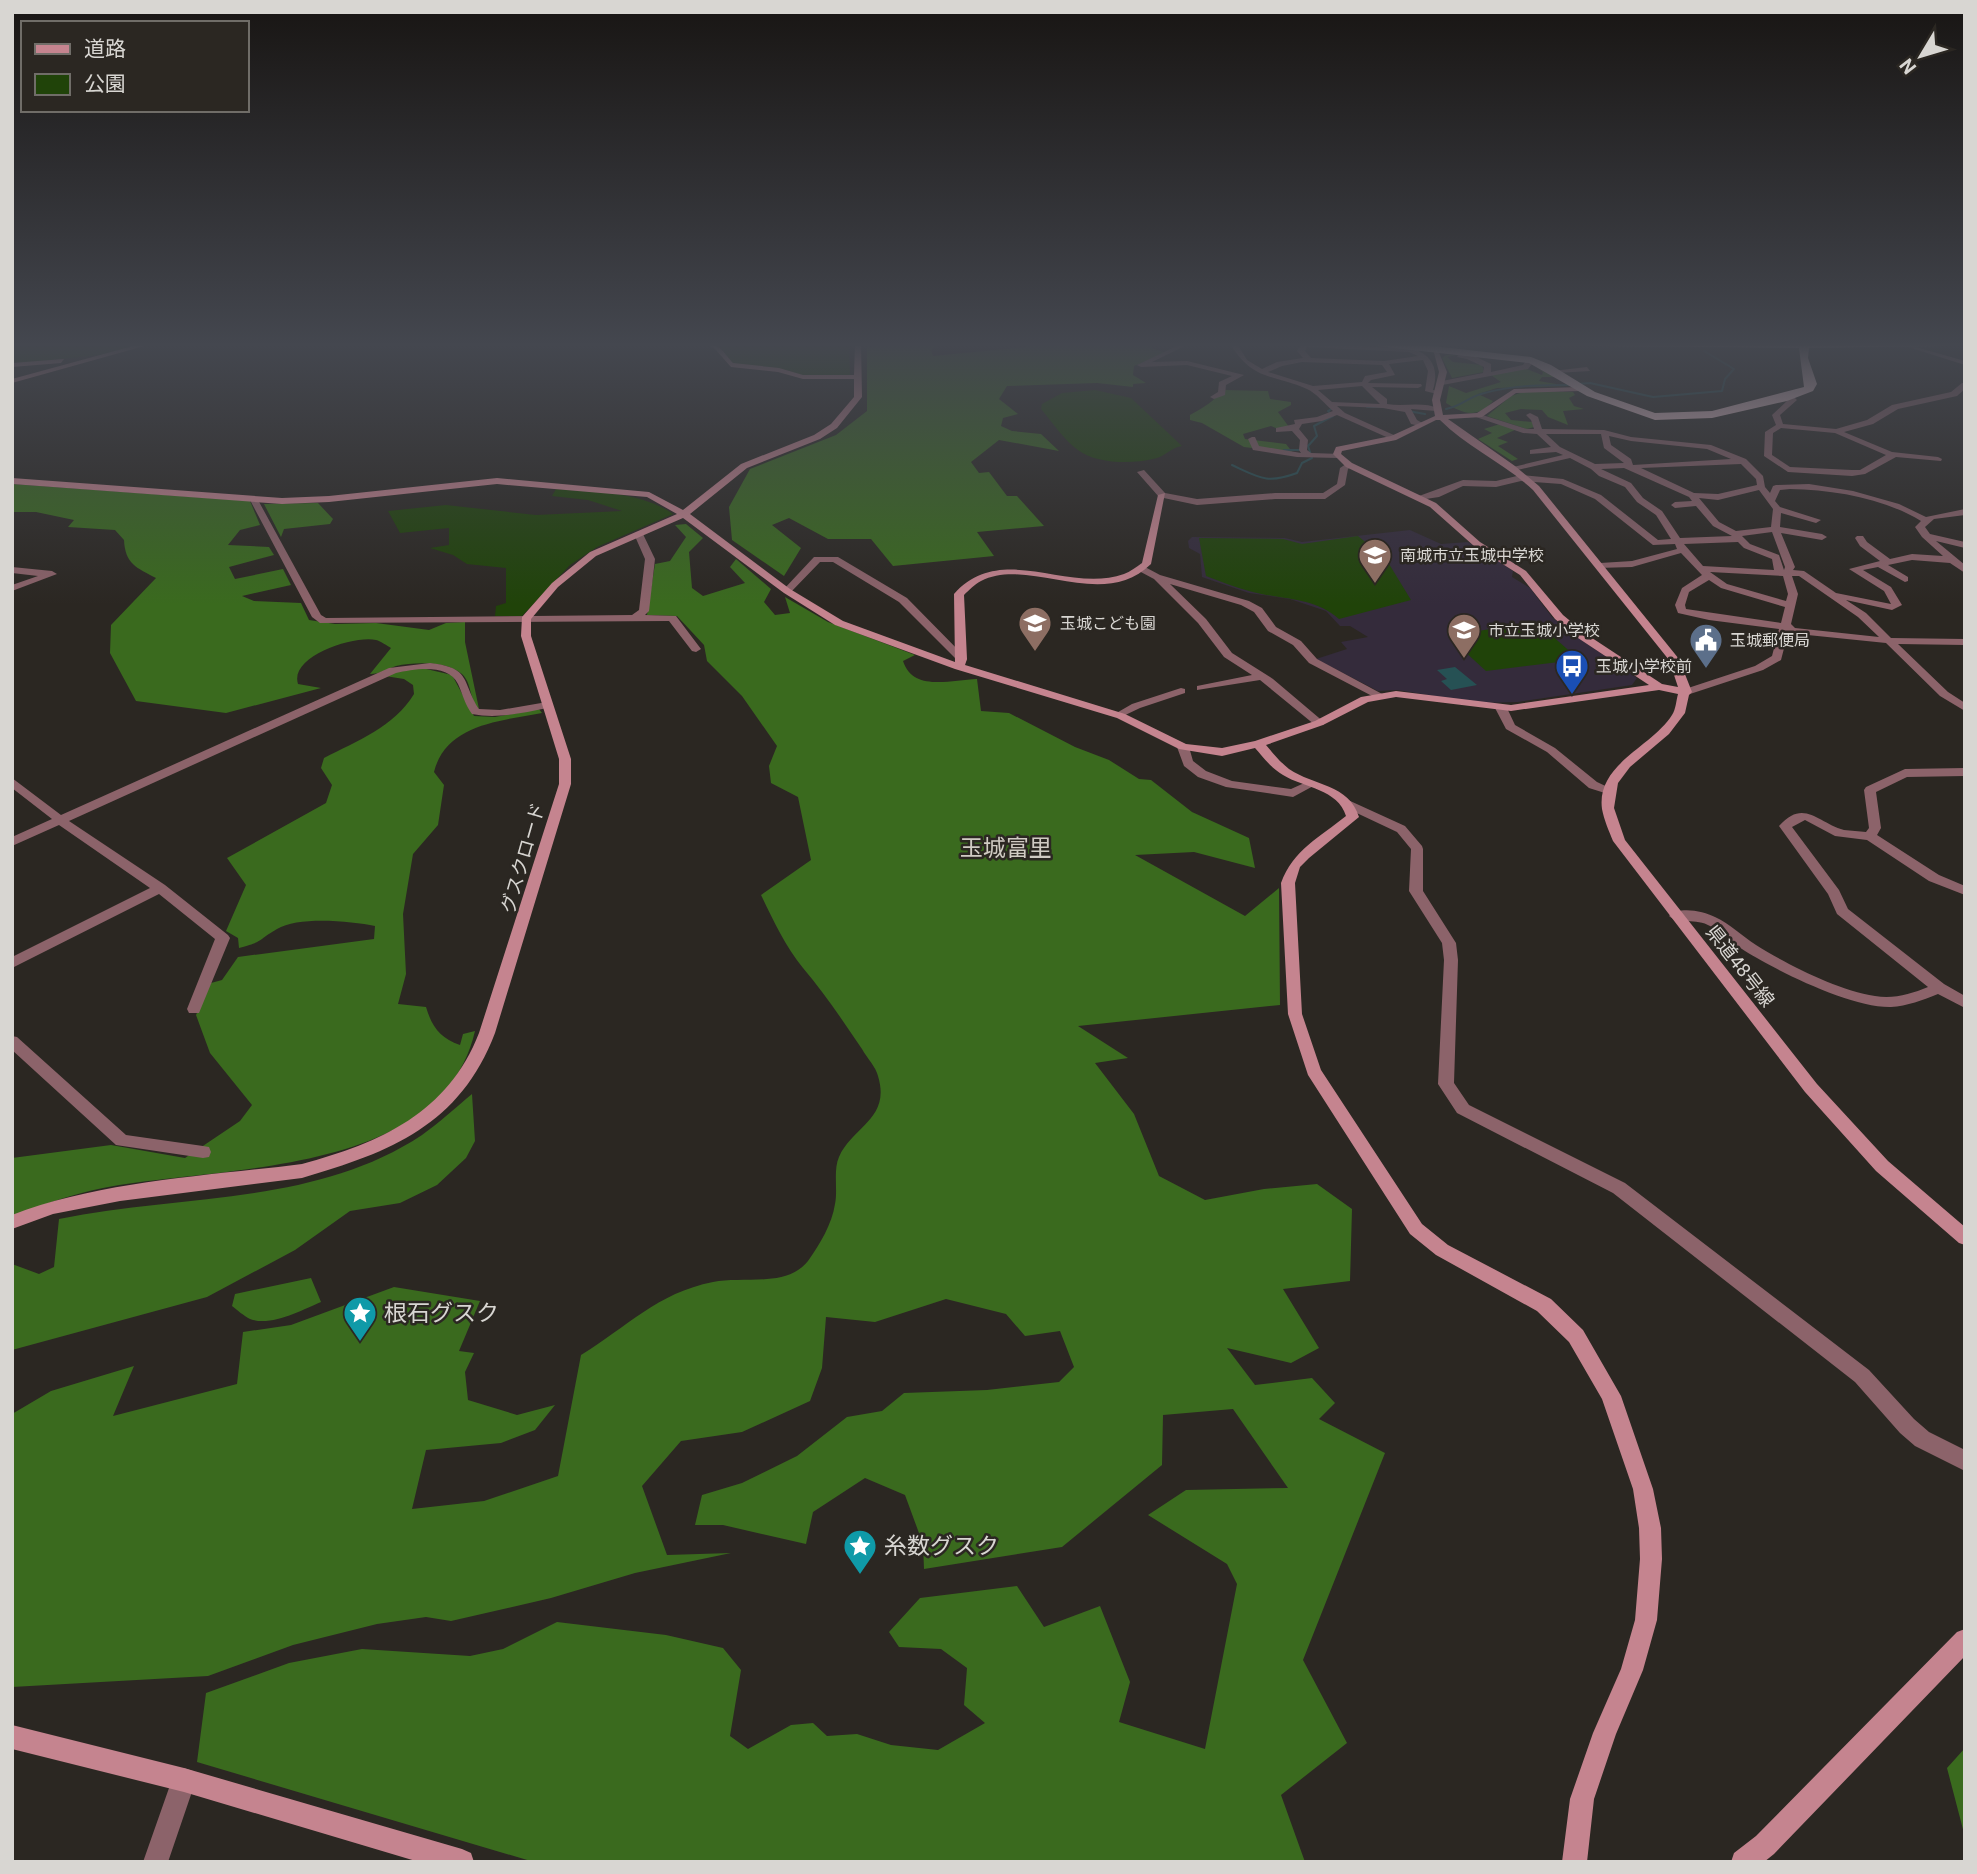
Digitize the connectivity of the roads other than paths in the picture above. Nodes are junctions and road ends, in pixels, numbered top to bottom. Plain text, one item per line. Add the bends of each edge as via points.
1 (828, 430) edge
2 (1296, 430) edge
3 (1374, 430) edge
4 (1408, 430) edge
5 (1462, 430) edge
6 (1511, 430) edge
7 (1535, 430) edge
8 (1772, 430) edge
9 (1830, 430) edge
10 (1539, 431) junction
11 (1836, 431) joint
12 (1604, 432) junction
13 (1393, 438) junction
14 (1520, 438) dead end
15 (1252, 439) dead end
16 (1286, 442) dead end
17 (1654, 442) junction
18 (1695, 445) junction
19 (1557, 449) junction
20 (1533, 452) dead end
21 (1658, 452) junction
22 (1892, 454) junction
23 (1309, 455) junction
24 (1338, 456) junction
25 (1569, 456) junction
26 (1938, 459) dead end
27 (1743, 461) junction
28 (1668, 464) junction
29 (1349, 465) junction
30 (1594, 467) junction
31 (1630, 467) junction
32 (1516, 470) junction
33 (1141, 472) dead end
34 (1772, 477) junction
35 (1527, 479) junction
36 (12, 481) edge
37 (1162, 495) junction
38 (1422, 498) junction
39 (1696, 499) junction
40 (254, 500) junction
41 (1675, 505) dead end
42 (1774, 505) junction
43 (1965, 512) edge
44 (1659, 513) junction
45 (684, 514) junction
46 (1646, 514) dead end
47 (1816, 520) dead end
48 (1924, 520) junction
49 (1775, 529) junction
50 (639, 534) junction
51 (1924, 535) junction
52 (1738, 537) junction
53 (1822, 537) dead end
54 (1860, 538) dead end
55 (1681, 544) junction
56 (1965, 544) edge
57 (1898, 559) junction
58 (1954, 560) junction
59 (1882, 562) junction
60 (1600, 566) junction
61 (1912, 568) dead end
62 (1142, 569) junction
63 (12, 570) edge
64 (1965, 570) edge
65 (1704, 572) junction
66 (1784, 574) junction
67 (1157, 577) junction
68 (1905, 579) dead end
69 (12, 588) edge
70 (787, 591) junction
71 (1833, 595) junction
72 (1790, 605) junction
73 (634, 618) junction
74 (526, 619) junction
75 (1785, 626) junction
76 (1830, 635) junction
77 (1892, 641) junction
78 (1965, 642) edge
79 (1839, 648) dead end
80 (696, 649) dead end
81 (960, 663) junction
82 (1262, 677) junction
83 (1659, 687) junction
84 (1201, 688) dead end
85 (1181, 691) dead end
86 (1686, 692) junction
87 (1378, 695) junction
88 (547, 705) junction
89 (1501, 708) junction
90 (1965, 708) edge
91 (1119, 715) junction
92 (1319, 723) junction
93 (1258, 744) junction
94 (1183, 747) junction
95 (1965, 772) edge
96 (12, 782) edge
97 (1311, 784) junction
98 (1608, 790) junction
99 (1348, 804) junction
100 (60, 820) junction
101 (1870, 836) junction
102 (12, 842) edge
103 (160, 888) junction
104 (1965, 891) edge
105 (1676, 916) junction
106 (12, 963) edge
107 (1940, 988) junction
108 (1965, 1003) edge
109 (194, 1009) dead end
110 (12, 1041) edge
111 (203, 1152) dead end
112 (12, 1222) edge
113 (1965, 1238) edge
114 (1965, 1461) edge
115 (1965, 1640) edge
116 (12, 1737) edge
117 (184, 1780) junction
118 (155, 1862) edge
119 (462, 1862) edge
120 (1574, 1862) edge
121 (1744, 1862) edge

1 - 45 street via 744,466
2 - 23 street
3 - 13 street
4 - 13 street
5 - 32 street
6 - 14 street
7 - 10 street
8 - 34 street via 1768,456
9 - 11 street
10 - 12 street
10 - 19 street
11 - 22 street
12 - 17 street
12 - 31 street via 1607,446
13 - 24 street via 1339,449
15 - 23 street via 1256,448
16 - 23 street
17 - 18 street
17 - 21 street
18 - 21 street
18 - 27 street
19 - 20 street
19 - 25 street
21 - 28 street
22 - 26 street
22 - 34 street via 1862,472
23 - 24 street
24 - 29 street
25 - 30 street
25 - 32 street
27 - 28 street
27 - 34 street
28 - 31 street
29 - 37 street via 1344,468 1341,485 1325,496 1197,502
29 - 38 street
30 - 31 street
30 - 44 street via 1628,485
31 - 39 street
32 - 35 street
33 - 37 street
34 - 39 street via 1718,497
34 - 42 street
35 - 38 street via 1454,484 1445,494
35 - 55 street via 1575,486 1629,516 1656,543
35 - 60 street
36 - 40 street
37 - 62 street
38 - 83 street via 1477,544 1523,573 1559,617 1582,636
39 - 41 street
39 - 52 street via 1716,524
40 - 45 street via 318,500 497,481 631,491 663,500
40 - 74 street via 317,617 324,621
42 - 47 street
42 - 48 street via 1776,488 1812,487 1896,507
42 - 49 street
43 - 48 street
44 - 46 street
44 - 55 street
45 - 50 street
45 - 70 street
48 - 51 street via 1920,527
49 - 52 street
49 - 53 street
49 - 66 street via 1790,567
50 - 73 street via 650,559 645,611
50 - 74 street via 580,562
51 - 56 street
51 - 58 street
52 - 55 street
52 - 66 street via 1747,546 1776,557
54 - 59 street
55 - 60 street via 1632,564
55 - 65 street
57 - 58 street
57 - 59 street
57 - 61 street
58 - 64 street
59 - 68 street
59 - 71 street via 1854,569 1888,589 1897,605
60 - 86 street via 1674,659 1684,676
62 - 67 street
62 - 81 street via 1117,579 1094,581 1027,574 980,577 960,594
63 - 69 street via 52,574
65 - 66 street
65 - 72 street via 1734,590
65 - 75 street via 1685,590 1682,611
66 - 71 street via 1801,573
66 - 72 street via 1793,587
67 - 82 street via 1202,621 1228,655
67 - 87 street via 1245,603 1313,661
70 - 81 street via 839,623
70 - 81 street via 817,559 835,559 903,600
71 - 77 street
72 - 75 street
73 - 74 street
73 - 80 street via 672,618
74 - 88 street, グスクロード via 526,636
75 - 76 street via 1792,631
75 - 86 street via 1777,658
76 - 77 street
76 - 79 street
77 - 78 street
77 - 90 street via 1944,694
81 - 91 street
82 - 84 street
82 - 92 street
83 - 86 street
83 - 89 street
85 - 91 street
86 - 98 street via 1675,722 1621,768
87 - 89 street
87 - 92 street
88 - 100 street via 476,712 456,674 427,667 393,670
88 - 112 street, グスクロード via 565,759 565,784 487,1033 456,1090 414,1125 336,1162 302,1171 70,1203
89 - 98 street via 1510,727 1551,750 1594,786
91 - 94 street
92 - 93 street
93 - 94 street via 1222,752
93 - 97 street via 1286,772
94 - 97 street via 1188,763 1202,774 1230,784 1293,793
95 - 101 street via 1915,771 1870,790 1875,828
96 - 100 street
97 - 99 street
98 - 105 street, 県道48号線 via 1610,820 1619,841
99 - 114 street via 1401,830 1417,849 1416,891 1449,943 1447,1084 1464,1109 1619,1188 1862,1376 1922,1439
99 - 120 street via 1353,817 1304,855 1294,866 1289,883 1295,1014 1314,1071 1416,1229 1442,1250 1544,1305 1576,1336 1611,1396 1643,1489 1651,1548 1646,1620 1583,1799
100 - 102 street
100 - 103 street
101 - 104 street via 1934,878
101 - 107 street via 1840,833 1806,816 1785,826 1834,892 1842,911
103 - 106 street
103 - 109 street via 223,938
105 - 107 street via 1702,915 1791,969 1871,999 1897,1002
105 - 113 street, 県道48号線 via 1833,1113 1911,1193
107 - 108 street
110 - 111 street via 122,1141
115 - 121 street
116 - 117 street
117 - 118 street
117 - 119 street

